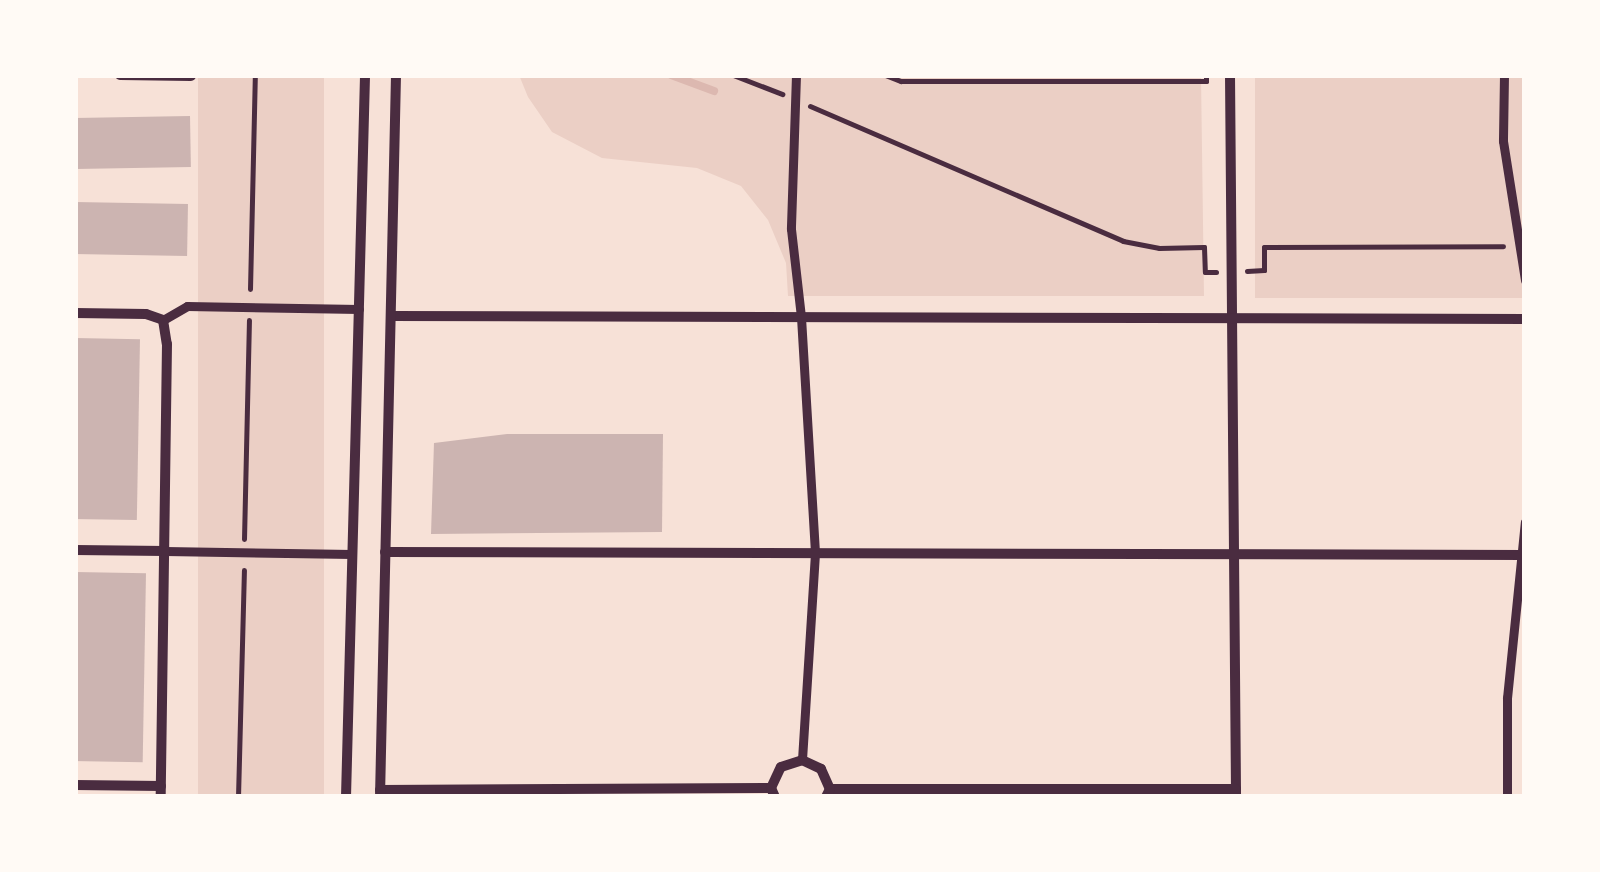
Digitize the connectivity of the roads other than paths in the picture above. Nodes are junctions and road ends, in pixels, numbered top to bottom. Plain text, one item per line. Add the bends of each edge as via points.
1 (120, 75) edge
2 (364, 75) edge
3 (396, 75) edge
4 (796, 75) edge
5 (1230, 75) edge
6 (1504, 75) edge
7 (191, 76) edge
8 (1525, 280) edge
9 (359, 309) junction
10 (75, 313) edge
11 (391, 316) junction
12 (801, 316) junction
13 (1232, 318) junction
14 (1525, 318) edge
15 (163, 320) junction
16 (1525, 522) edge
17 (75, 550) edge
18 (165, 551) junction
19 (385, 552) junction
20 (814, 553) junction
21 (352, 554) junction
22 (1522, 555) edge
23 (1234, 556) junction
24 (802, 760) junction
25 (75, 785) edge
26 (161, 792) edge
27 (773, 793) edge
28 (828, 793) edge
29 (1236, 793) edge
30 (380, 794) edge
31 (346, 797) edge
32 (1507, 797) edge

1 - 7 street
2 - 9 street
3 - 11 street
4 - 12 street via 792,229
5 - 13 street
6 - 8 street via 1504,141
9 - 15 street via 187,306
9 - 21 street
10 - 15 street
11 - 12 street
11 - 19 street
12 - 13 street
12 - 20 street
13 - 14 street
13 - 23 street
15 - 18 street
16 - 22 street
17 - 18 street
18 - 21 street
18 - 26 street
19 - 20 street
19 - 30 street
20 - 23 street
20 - 24 street
21 - 31 street
22 - 23 street
22 - 32 street via 1507,698
23 - 29 street
24 - 27 street via 782,767
24 - 28 street via 822,769
25 - 26 street
27 - 30 street
28 - 29 street

